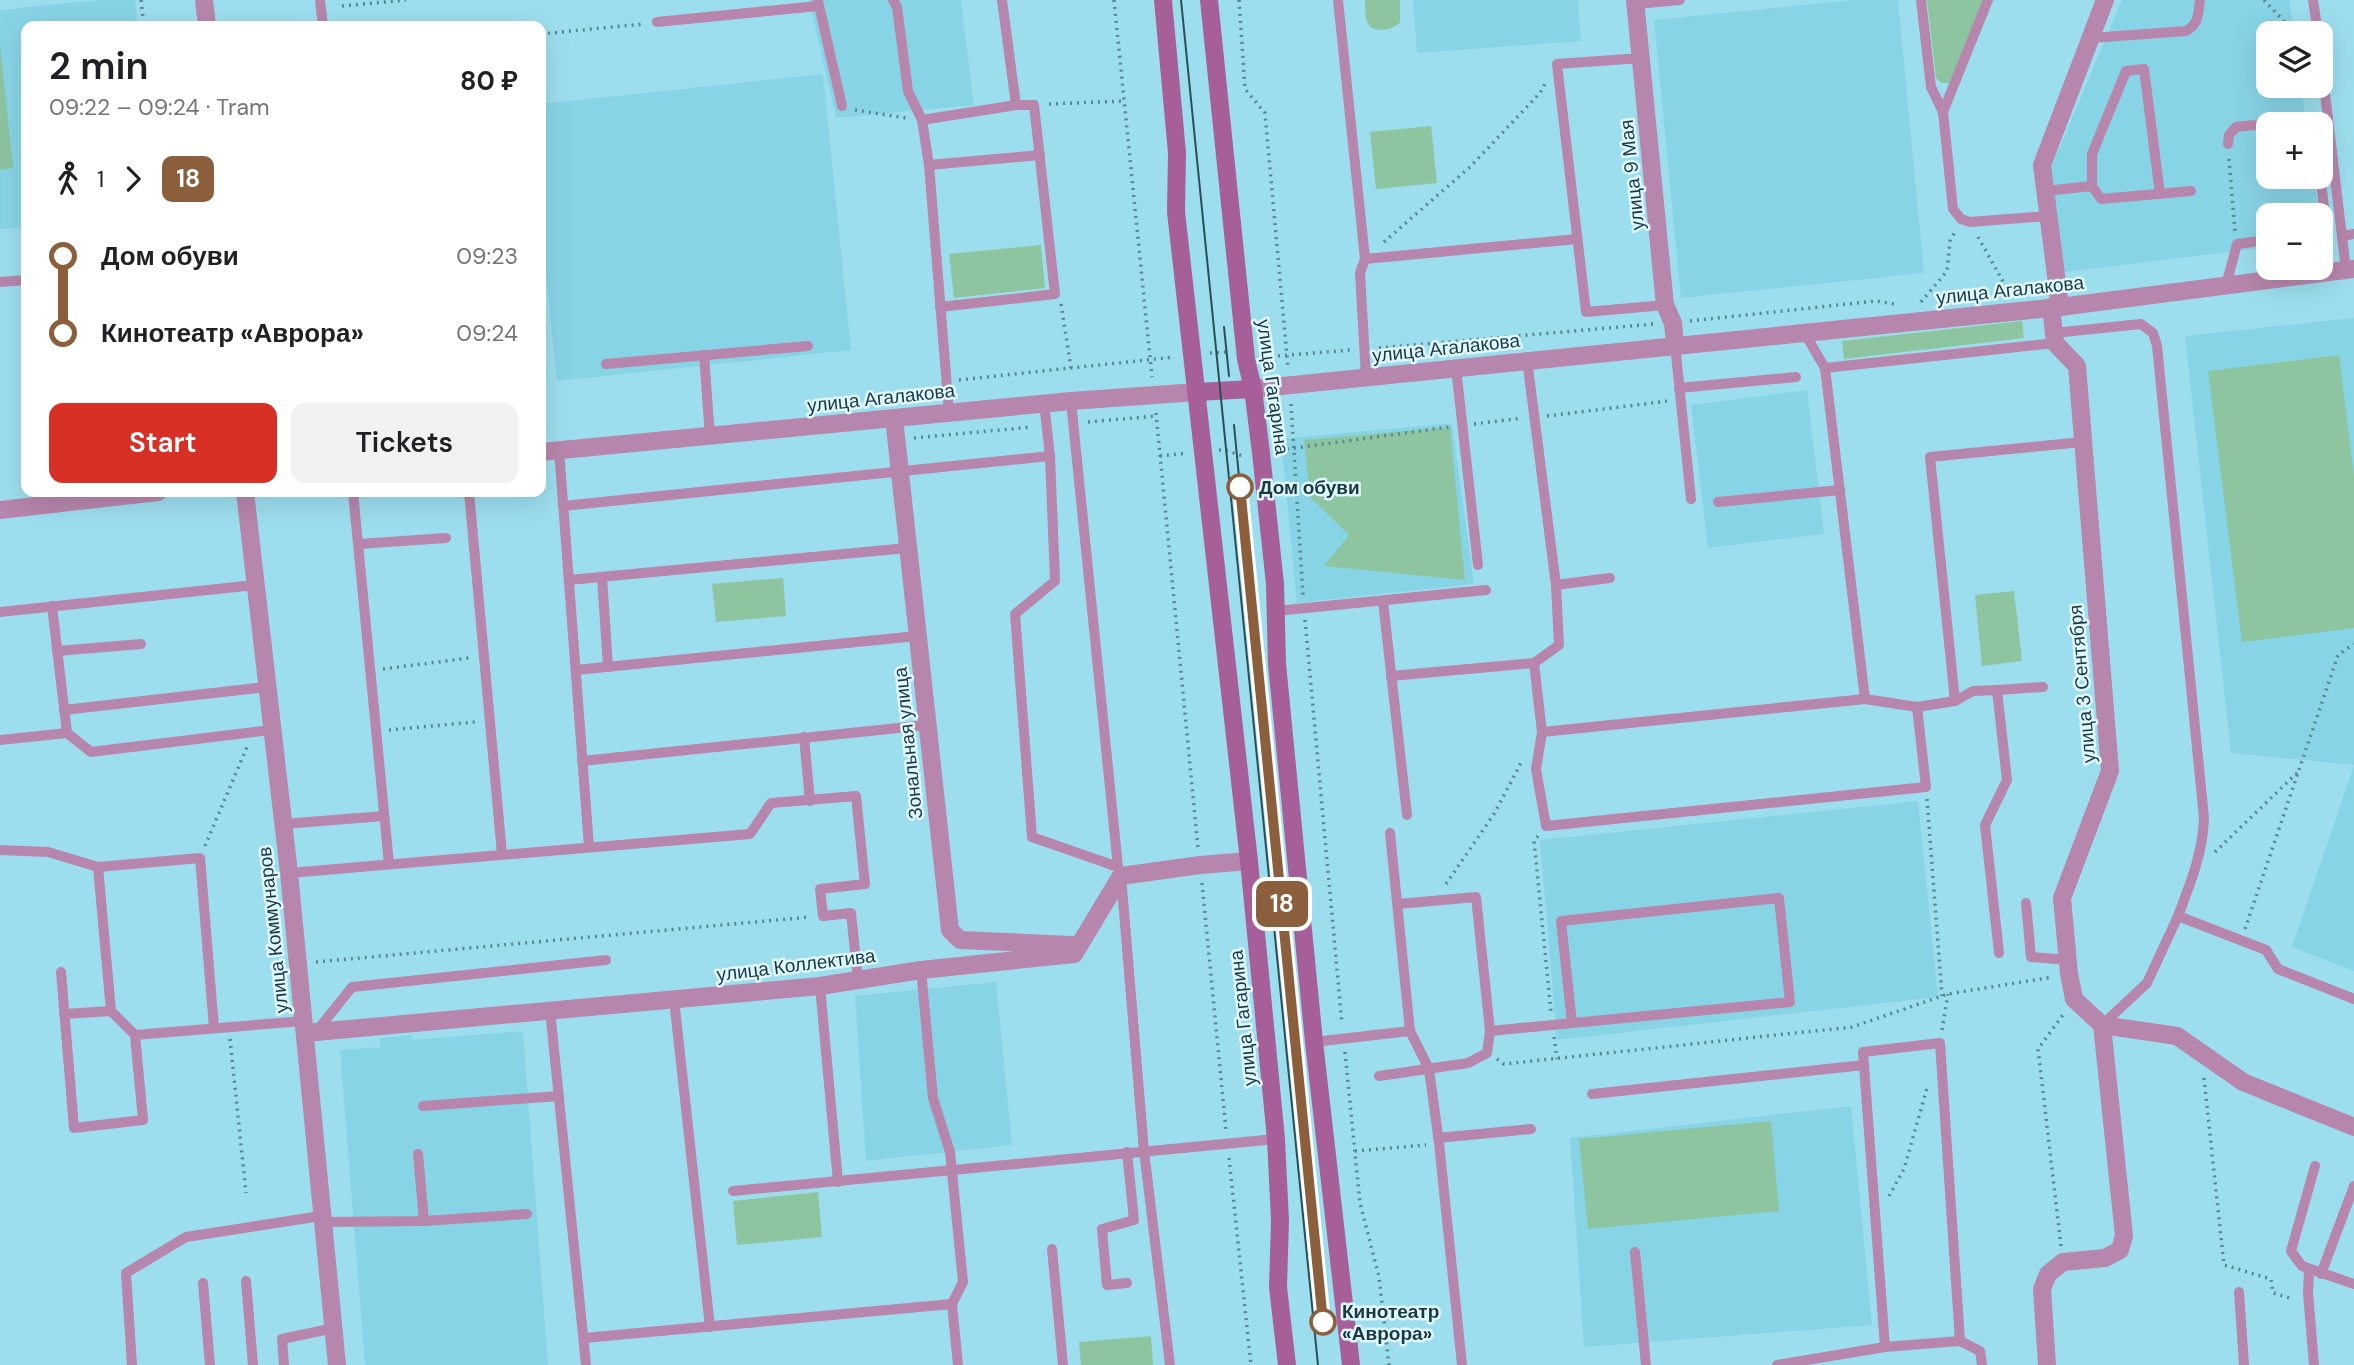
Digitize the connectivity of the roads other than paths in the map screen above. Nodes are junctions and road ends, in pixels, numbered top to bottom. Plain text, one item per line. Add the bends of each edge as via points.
1 (204, 0) edge
2 (320, 0) edge
3 (893, 0) edge
4 (1002, 0) edge
5 (1163, 0) edge
6 (1209, 0) edge
7 (1338, 0) edge
8 (1680, 0) edge
9 (1922, 0) edge
10 (1989, 0) edge
11 (2105, 0) edge
12 (2200, 0) edge
13 (2313, 0) edge
14 (1635, 2) edge
15 (818, 3) edge
16 (206, 21) edge
17 (322, 21) edge
18 (2316, 21) edge
19 (657, 22) road end
20 (2091, 38) junction
21 (1642, 58) junction
22 (1016, 105) junction
23 (842, 106) road end
24 (1943, 112) junction
25 (922, 120) junction
26 (2256, 125) edge
27 (2228, 144) road end
28 (1040, 155) junction
29 (2333, 162) edge
30 (929, 165) junction
31 (2092, 186) junction
32 (2045, 191) junction
33 (2191, 191) dead end
34 (2160, 194) junction
35 (2048, 216) junction
36 (2333, 233) edge
37 (2341, 233) junction
38 (2354, 234) edge
39 (1577, 239) junction
40 (2256, 242) edge
41 (1365, 259) junction
42 (2350, 269) edge
43 (21, 280) edge
44 (0, 282) edge
45 (2226, 285) junction
46 (1665, 305) junction
47 (940, 307) junction
48 (2055, 307) junction
49 (1804, 332) junction
50 (2054, 338) junction
51 (1675, 345) junction
52 (808, 346) dead end
53 (704, 355) junction
54 (1527, 360) junction
55 (606, 364) dead end
56 (1456, 368) junction
57 (1825, 368) junction
58 (1366, 377) junction
59 (1796, 377) dead end
60 (1253, 388) junction
61 (1679, 388) junction
62 (1197, 392) junction
63 (1071, 401) junction
64 (1044, 403) junction
65 (949, 412) junction
66 (894, 418) junction
67 (710, 437) junction
68 (2082, 442) junction
69 (550, 451) edge
70 (1050, 456) junction
71 (898, 471) junction
72 (1840, 490) junction
73 (69, 497) edge
74 (246, 497) edge
75 (354, 497) edge
76 (469, 497) edge
77 (1691, 499) dead end
78 (1718, 502) dead end
79 (563, 506) junction
80 (0, 510) edge
81 (446, 538) dead end
82 (359, 544) junction
83 (907, 548) junction
84 (1478, 565) dead end
85 (602, 577) junction
86 (1610, 578) dead end
87 (569, 580) junction
88 (255, 585) junction
89 (1556, 585) junction
90 (1486, 590) dead end
91 (1383, 601) junction
92 (52, 606) junction
93 (1276, 611) junction
94 (0, 612) edge
95 (917, 636) junction
96 (141, 644) dead end
97 (57, 651) junction
98 (1534, 663) junction
99 (608, 667) junction
100 (576, 670) junction
101 (1391, 676) junction
102 (266, 687) junction
103 (2043, 687) dead end
104 (1997, 690) junction
105 (1865, 699) junction
106 (1955, 701) junction
107 (1917, 707) junction
108 (64, 710) junction
109 (927, 724) junction
110 (262, 731) junction
111 (1542, 732) junction
112 (67, 733) junction
113 (803, 737) junction
114 (0, 740) edge
115 (582, 761) junction
116 (810, 801) junction
117 (1407, 815) dead end
118 (384, 816) junction
119 (283, 824) junction
120 (1390, 833) dead end
121 (589, 847) junction
122 (0, 850) edge
123 (502, 854) junction
124 (1248, 862) junction
125 (388, 864) junction
126 (98, 867) junction
127 (1119, 872) junction
128 (289, 873) junction
129 (2026, 903) dead end
130 (1398, 904) junction
131 (2178, 916) junction
132 (1080, 946) junction
133 (1999, 953) dead end
134 (606, 960) dead end
135 (2068, 967) junction
136 (921, 970) junction
137 (61, 972) dead end
138 (858, 980) junction
139 (820, 986) junction
140 (674, 999) junction
141 (2354, 999) edge
142 (550, 1010) junction
143 (111, 1011) junction
144 (64, 1014) junction
145 (1572, 1023) junction
146 (2102, 1025) junction
147 (214, 1028) junction
148 (308, 1029) junction
149 (1410, 1031) junction
150 (1490, 1031) junction
151 (135, 1035) junction
152 (1314, 1042) junction
153 (1864, 1065) junction
154 (1429, 1069) junction
155 (1380, 1076) dead end
156 (1592, 1094) dead end
157 (559, 1096) junction
158 (423, 1107) dead end
159 (2354, 1127) edge
160 (1531, 1129) dead end
161 (1276, 1139) junction
162 (1439, 1141) junction
163 (1143, 1151) junction
164 (1127, 1152) junction
165 (418, 1154) dead end
166 (2315, 1166) dead end
167 (953, 1170) junction
168 (838, 1182) junction
169 (2354, 1186) edge
170 (733, 1191) dead end
171 (527, 1214) dead end
172 (322, 1219) junction
173 (424, 1222) junction
174 (1052, 1249) dead end
175 (1635, 1252) dead end
176 (2309, 1270) junction
177 (2321, 1275) junction
178 (246, 1281) dead end
179 (203, 1283) dead end
180 (1128, 1283) dead end
181 (2354, 1284) edge
182 (2239, 1292) dead end
183 (952, 1304) junction
184 (710, 1327) junction
185 (334, 1328) junction
186 (584, 1338) junction
187 (1960, 1340) junction
188 (1885, 1347) junction
189 (132, 1365) edge
190 (210, 1365) edge
191 (253, 1365) edge
192 (284, 1365) edge
193 (337, 1365) edge
194 (586, 1365) edge
195 (958, 1365) edge
196 (1063, 1365) edge
197 (1171, 1365) edge
198 (1287, 1365) edge
199 (1351, 1365) edge
200 (1462, 1365) edge
201 (1646, 1365) edge
202 (1777, 1365) edge
203 (1982, 1365) edge
204 (2047, 1365) edge
205 (2245, 1365) edge
206 (2314, 1365) edge

1 - 16 street
2 - 17 lane
3 - 25 lane via 908,91
4 - 22 lane
5 - 62 main road, улица Гагарина via 1177,153 1176,212
6 - 60 main road, улица Гагарина via 1245,359
7 - 41 lane
8 - 14 lane
9 - 24 lane via 1931,87
10 - 24 lane
11 - 20 street
12 - 20 lane via 2197,20 2186,31
13 - 18 lane
14 - 21 street, улица 9 Мая
15 - 19 lane
15 - 23 lane
20 - 32 street via 2042,165
21 - 39 lane via 1557,64
21 - 46 street, улица 9 Мая
22 - 25 lane
22 - 28 lane via 1034,105
24 - 35 lane via 1953,209 1965,220
25 - 30 lane
26 - 27 lane via 2236,127
28 - 30 lane
28 - 47 lane via 1055,294
29 - 37 lane
30 - 47 lane
31 - 32 lane
31 - 34 lane via 2101,200
31 - 34 lane via 2092,155 2126,71 2144,69
32 - 35 street
33 - 34 lane
35 - 48 street
36 - 37 lane
37 - 38 lane
37 - 42 lane
39 - 41 lane
39 - 46 lane via 1586,312
40 - 45 lane via 2236,244
41 - 58 lane via 1360,273
42 - 45 street, улица Агалакова
43 - 44 lane
45 - 48 street, улица Агалакова
46 - 51 street, улица 9 Мая
47 - 65 lane
48 - 49 street, улица Агалакова
48 - 50 street
49 - 51 street, улица Агалакова
49 - 57 lane
50 - 57 lane
50 - 68 street, улица 3 Сентября via 2077,366
50 - 131 lane via 2141,324 2152,332 2157,346 2204,818 2195,871
51 - 54 street, улица Агалакова
51 - 61 lane
52 - 53 lane
53 - 55 lane
53 - 67 lane
54 - 56 street, улица Агалакова
54 - 89 lane
56 - 58 street, улица Агалакова
56 - 84 lane
57 - 72 lane
58 - 60 street, улица Агалакова
59 - 61 lane
60 - 62 main road, улица Агалакова
60 - 93 main road, улица Гагарина
61 - 77 lane
62 - 63 street, улица Агалакова
62 - 124 main road, улица Гагарина
63 - 64 street, улица Агалакова
63 - 127 lane
64 - 65 street, улица Агалакова
64 - 70 lane
65 - 66 street, улица Агалакова
66 - 67 street, улица Агалакова
66 - 71 street, Зональная улица
67 - 69 street, улица Агалакова
68 - 106 lane via 1930,457
68 - 135 street, улица 3 Сентября via 2110,771 2062,898
69 - 79 lane
70 - 71 lane
70 - 127 lane via 1055,581 1015,614 1032,836
71 - 79 lane
71 - 83 street, Зональная улица
72 - 78 lane
72 - 105 lane
73 - 80 street
74 - 88 street, улица Коммунаров
75 - 82 lane
76 - 123 lane
79 - 87 lane
81 - 82 lane
82 - 118 lane
83 - 85 lane
83 - 95 street, Зональная улица
85 - 87 lane
85 - 99 lane
86 - 89 lane
87 - 100 lane
88 - 92 lane
88 - 102 street, улица Коммунаров
89 - 98 lane via 1559,645
90 - 91 lane
91 - 93 lane
91 - 101 lane
92 - 94 lane
92 - 97 lane
93 - 152 main road, улица Гагарина via 1277,664
95 - 99 lane
95 - 109 street, Зональная улица
96 - 97 lane
97 - 108 lane
98 - 101 lane
98 - 111 lane
99 - 100 lane
100 - 115 lane
101 - 117 lane
102 - 108 lane
102 - 110 street, улица Коммунаров
103 - 104 lane
104 - 106 lane via 1973,691
104 - 133 lane via 2007,780 1985,825
105 - 107 lane
105 - 111 lane
106 - 107 lane
107 - 111 lane via 1926,787 1546,826 1536,769
108 - 112 lane
109 - 113 lane
109 - 132 street, Зональная улица via 950,930 960,940
110 - 112 lane via 91,751
110 - 119 street, улица Коммунаров
112 - 114 lane
113 - 115 lane
113 - 116 lane
115 - 121 lane
116 - 121 lane via 771,803 750,834
116 - 138 lane via 856,796 864,884 820,889 823,916 851,913
118 - 119 lane
118 - 125 lane
119 - 128 street, улица Коммунаров
120 - 130 lane
121 - 123 lane
122 - 126 lane via 48,852
123 - 125 lane
124 - 127 street
124 - 161 main road, улица Гагарина
125 - 128 lane
126 - 143 lane
126 - 147 lane via 200,858
127 - 132 street
127 - 163 lane
128 - 148 street, улица Коммунаров
129 - 135 lane via 2031,957
130 - 149 lane
130 - 150 lane via 1476,897
131 - 141 lane via 2266,950 2278,969
131 - 146 lane via 2147,983
132 - 136 street, улица Коллектива via 1074,954
134 - 148 lane via 352,987
135 - 146 street, улица 3 Сентября via 2074,999
136 - 138 street, улица Коллектива
136 - 167 lane via 933,1098
137 - 144 lane
138 - 139 street, улица Коллектива
139 - 140 street, улица Коллектива
139 - 168 lane
140 - 142 street, улица Коллектива
140 - 184 lane
142 - 148 street, улица Коллектива
142 - 157 lane
143 - 144 lane
143 - 151 lane
144 - 151 lane via 74,1128 143,1120
145 - 145 lane via 1790,1002 1779,898 1561,921
145 - 150 lane
146 - 159 street via 2177,1035 2243,1082
146 - 204 street via 2124,1236 2120,1251 2105,1258 2063,1262 2048,1274 2042,1289
147 - 148 lane
147 - 151 lane
148 - 172 street, улица Коммунаров
149 - 152 lane
149 - 154 lane
150 - 154 lane via 1487,1053 1468,1063
152 - 199 main road, улица Гагарина
153 - 156 lane
153 - 187 lane via 1863,1052 1940,1043
153 - 188 lane
154 - 155 lane
154 - 162 lane
157 - 158 lane
157 - 186 lane
160 - 162 lane
161 - 163 lane
161 - 198 main road, улица Гагарина via 1278,1287
162 - 200 lane
163 - 164 lane
163 - 197 lane
164 - 167 lane
164 - 180 lane via 1134,1220 1102,1230 1107,1285
165 - 173 lane
166 - 176 lane via 2291,1251
167 - 168 lane
167 - 183 lane via 964,1282
168 - 170 lane
169 - 177 lane
171 - 173 lane
172 - 173 lane
172 - 185 street, улица Коммунаров
172 - 189 lane via 186,1237 127,1273
174 - 196 lane
175 - 201 lane
176 - 177 lane
176 - 206 lane
177 - 181 lane
178 - 191 lane
179 - 190 lane
182 - 205 lane
183 - 184 lane
183 - 195 lane
184 - 186 lane
185 - 192 lane via 282,1339
185 - 193 street, улица Коммунаров
186 - 194 lane
187 - 188 lane
187 - 203 lane via 1980,1351
188 - 202 lane

